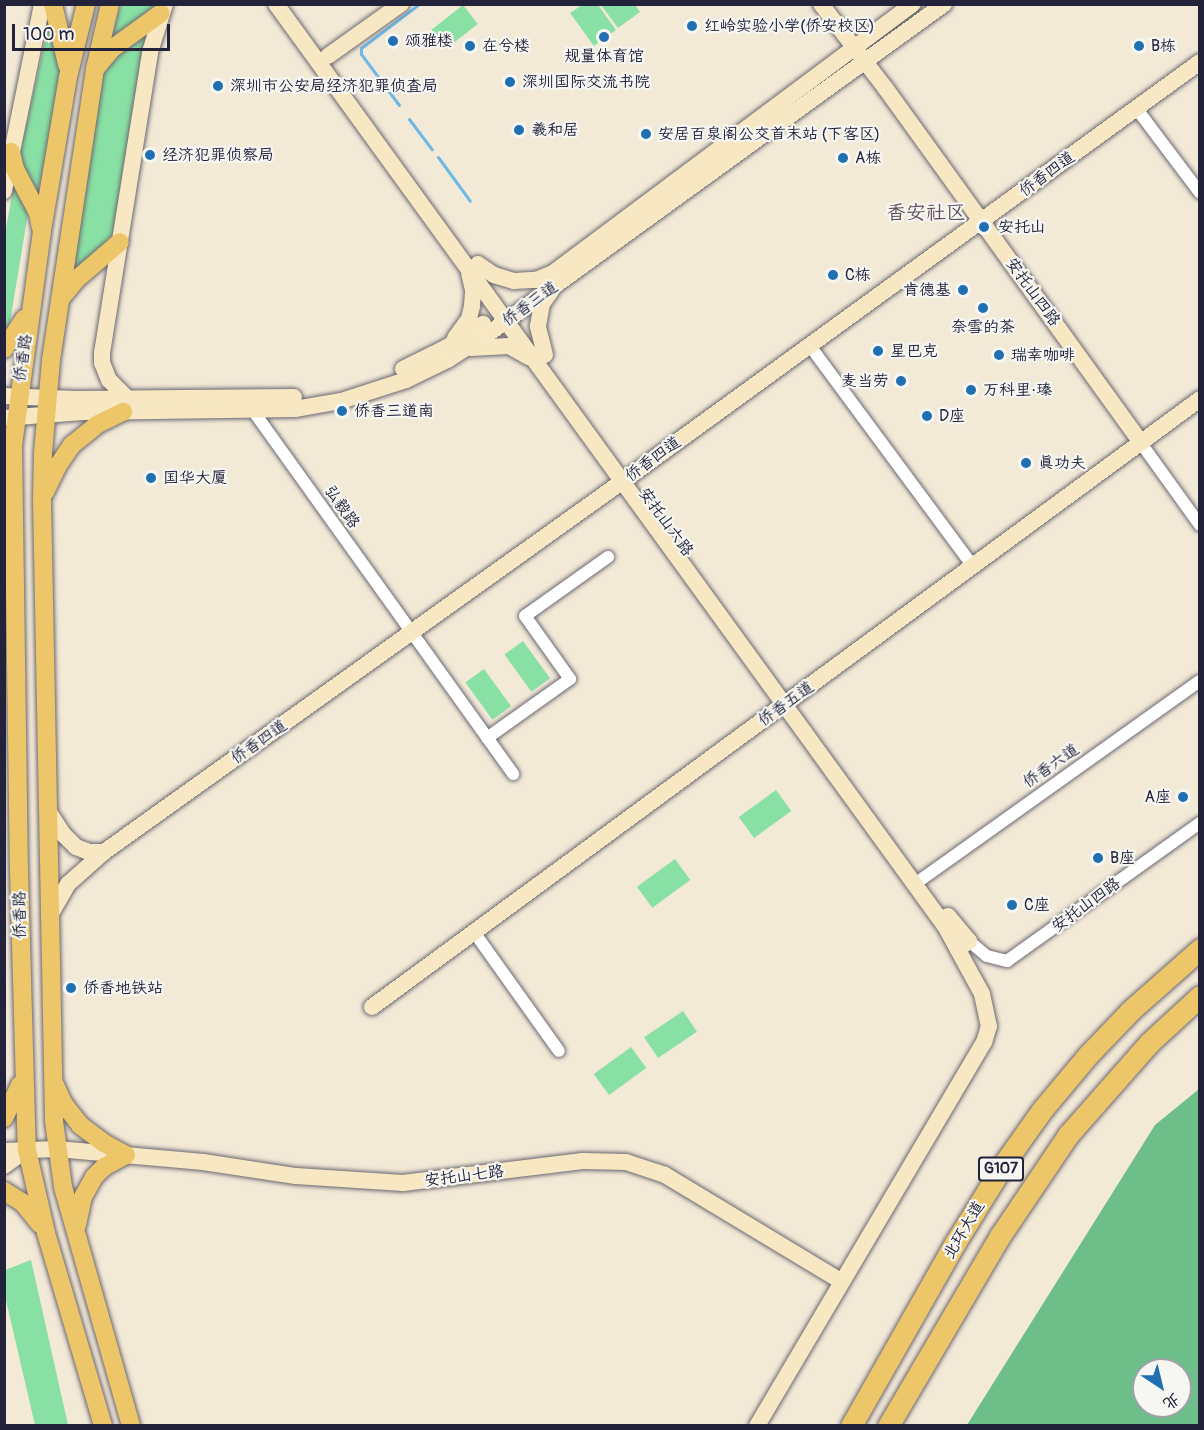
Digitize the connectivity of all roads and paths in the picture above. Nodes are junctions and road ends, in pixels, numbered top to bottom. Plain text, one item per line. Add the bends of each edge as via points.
1 (42, 4) edge
2 (53, 4) edge
3 (87, 4) edge
4 (110, 4) edge
5 (276, 4) edge
6 (291, 4) edge
7 (401, 4) edge
8 (821, 4) edge
9 (913, 4) edge
10 (944, 4) edge
11 (163, 9) edge
12 (854, 48) junction
13 (328, 56) junction
14 (1200, 62) edge
15 (865, 63) junction
16 (95, 69) junction
17 (68, 77) junction
18 (1136, 108) junction
19 (11, 152) junction
20 (4, 191) edge
21 (1200, 193) edge
22 (982, 221) junction
23 (42, 231) junction
24 (120, 242) junction
25 (471, 263) junction
26 (556, 278) junction
27 (61, 298) junction
28 (30, 308) junction
29 (508, 313) junction
30 (810, 346) junction
31 (4, 349) edge
32 (437, 352) junction
33 (459, 353) junction
34 (543, 362) junction
35 (11, 397) edge
36 (1200, 399) edge
37 (126, 405) junction
38 (249, 405) junction
39 (46, 406) junction
40 (10, 418) edge
41 (1141, 443) junction
42 (627, 478) junction
43 (4, 479) edge
44 (42, 499) junction
45 (15, 502) junction
46 (1200, 525) edge
47 (608, 557) dead end
48 (973, 566) junction
49 (411, 634) junction
50 (1200, 681) edge
51 (789, 702) junction
52 (487, 738) junction
53 (513, 774) dead end
54 (47, 809) junction
55 (1200, 824) edge
56 (104, 852) junction
57 (922, 879) junction
58 (49, 918) junction
59 (474, 932) junction
60 (963, 945) junction
61 (1200, 949) edge
62 (1200, 996) edge
63 (372, 1007) dead end
64 (559, 1051) dead end
65 (23, 1069) junction
66 (52, 1078) junction
67 (4, 1118) edge
68 (57, 1149) junction
69 (27, 1150) junction
70 (4, 1151) edge
71 (126, 1155) junction
72 (4, 1166) edge
73 (4, 1191) edge
74 (46, 1233) junction
75 (76, 1233) junction
76 (841, 1281) junction
77 (103, 1425) edge
78 (131, 1425) edge
79 (757, 1425) edge
80 (850, 1425) edge
81 (888, 1425) edge

1 - 19 street
2 - 17 main road
3 - 17 main road, 侨香路
4 - 16 main road, 侨香路
5 - 25 street, 安托山六路
6 - 13 street, 安托山六路
7 - 13 street
8 - 12 street, 安托山四路
9 - 12 street, 侨香三道
10 - 15 street, 侨香三道
11 - 16 main road via 113,48
11 - 24 street via 150,52
12 - 15 street, 安托山四路
12 - 26 street, 侨香三道
13 - 25 street, 安托山六路
14 - 18 street, 侨香四道
15 - 22 street, 安托山四路
15 - 26 street, 侨香三道
16 - 27 main road, 侨香路
17 - 23 main road, 侨香路
18 - 21 street
18 - 22 street, 侨香四道
19 - 20 street
19 - 23 main road
22 - 30 street, 侨香四道
22 - 41 street, 安托山四路
23 - 28 main road, 侨香路
24 - 27 main road
24 - 37 street via 102,363
25 - 26 street via 514,281
25 - 29 street, 安托山六路
25 - 32 street via 471,313 461,331
26 - 29 street, 侨香三道
26 - 34 street via 539,319
27 - 39 main road, 侨香路
28 - 31 main road
28 - 35 main road, 侨香路
29 - 32 street, 侨香三道
29 - 33 street, 侨香三道
29 - 34 street, 安托山六路
30 - 42 street, 侨香四道
30 - 48 street
32 - 38 street, 侨香三道 via 404,369 351,387
33 - 34 street via 480,346 509,346
33 - 38 street, 侨香三道 via 406,380 363,395 295,409
34 - 42 street, 安托山六路
35 - 39 street
35 - 40 main road, 侨香路
36 - 41 street, 侨香五道
37 - 38 street, 侨香三道
37 - 39 street, 侨香三道
37 - 44 main road via 72,445
38 - 49 street, 弘毅路
39 - 40 street
39 - 44 main road, 侨香路
40 - 45 main road, 侨香路
41 - 46 street, 安托山四路
41 - 48 street, 侨香五道
42 - 49 street, 侨香四道
42 - 51 street, 安托山六路
43 - 45 main road
44 - 54 main road, 侨香路
45 - 65 main road, 侨香路
47 - 52 street via 525,616 570,679
48 - 51 street, 侨香五道
49 - 52 street, 弘毅路
49 - 56 street, 侨香四道
50 - 57 street, 侨香六道
51 - 57 street, 安托山六路
51 - 59 street, 侨香五道
51 - 60 street, 安托山六路 via 945,926
52 - 53 street, 弘毅路
54 - 56 street via 76,847
54 - 58 main road, 侨香路
55 - 60 street, 安托山四路 via 1007,961
56 - 58 street, 侨香四道 via 68,884
57 - 60 street, 安托山六路
58 - 66 main road, 侨香路
59 - 63 street, 侨香五道
59 - 64 street
60 - 76 street, 安托山六路 via 988,1015 984,1042
61 - 80 highway, 北环大道 / G107 via 1130,1011 1042,1110 1005,1162
62 - 81 highway, 北环大道 / G107 via 1149,1043 1068,1135 1000,1236
65 - 67 main road via 18,1093
65 - 69 main road, 侨香路
66 - 68 main road, 侨香路
66 - 71 main road via 63,1103 80,1125
68 - 69 street, 安托山七路
68 - 71 street, 安托山七路
68 - 75 main road, 侨香路
69 - 70 street, 安托山七路
69 - 72 street
69 - 74 main road, 侨香路
71 - 75 main road via 104,1167 91,1182 79,1210
71 - 76 street, 安托山七路 via 296,1176 403,1183 583,1161 626,1162 665,1175
73 - 74 main road via 23,1203
74 - 77 main road, 侨香路
75 - 78 main road, 侨香路
76 - 79 street

